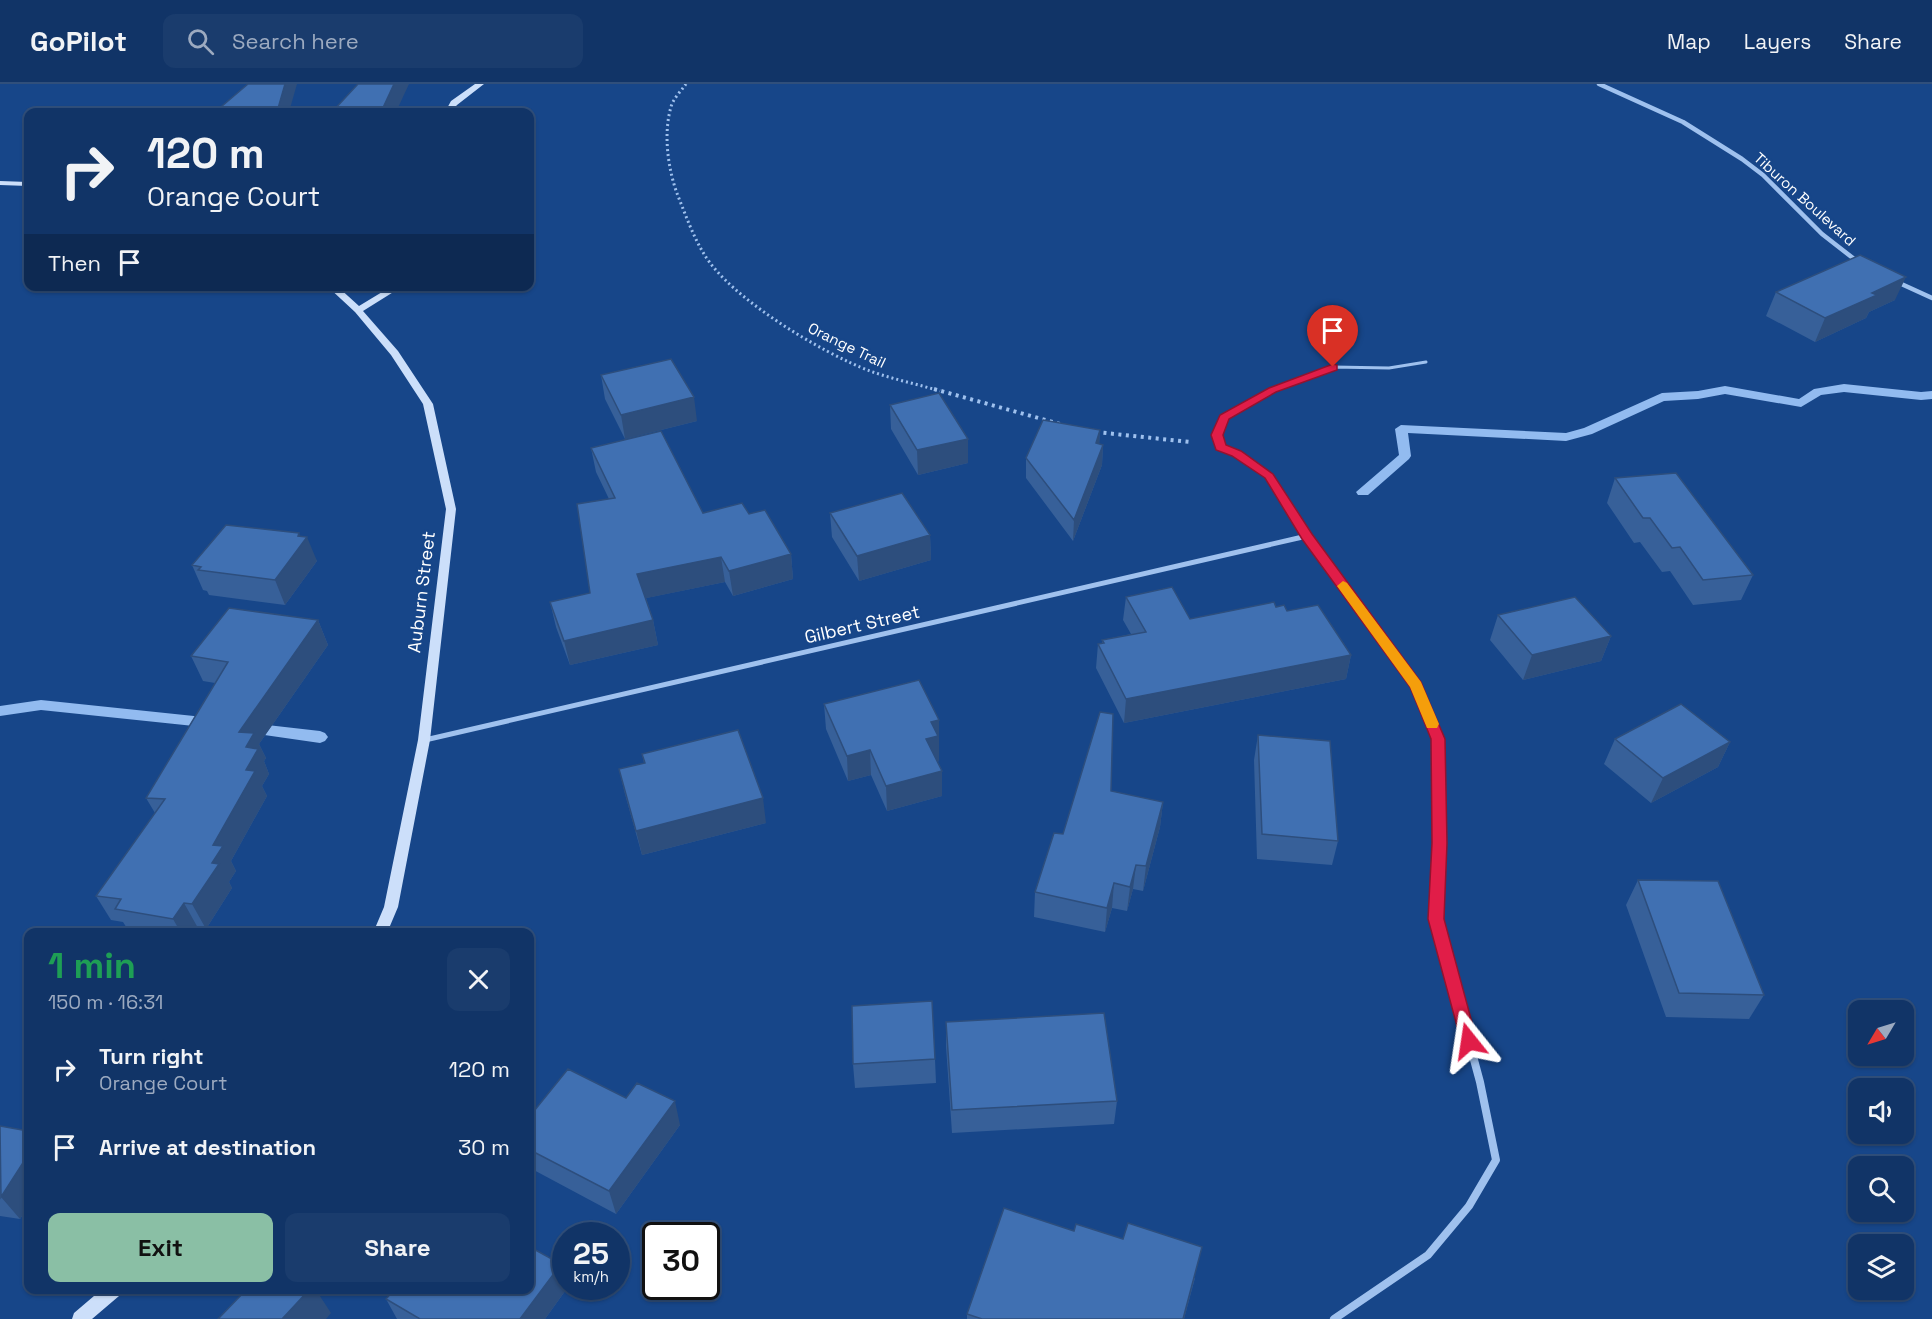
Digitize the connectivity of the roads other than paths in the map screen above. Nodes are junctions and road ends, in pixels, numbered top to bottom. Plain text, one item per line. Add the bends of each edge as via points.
1 (480, 84) edge
2 (1599, 84) edge
3 (451, 108) edge
4 (0, 183) edge
5 (24, 184) edge
6 (1859, 263) edge
7 (1890, 278) edge
8 (337, 291) edge
9 (390, 291) edge
10 (1932, 297) edge
11 (358, 310) junction
12 (1426, 362) dead end
13 (1220, 447) joint
14 (1307, 536) junction
15 (424, 740) junction
16 (382, 928) edge
17 (108, 1294) edge
18 (80, 1319) edge
19 (1334, 1319) edge

1 - 3 street
2 - 6 street, Tiburon Boulevard via 1683,122 1742,159
4 - 5 street
7 - 10 street
8 - 11 street, Auburn Street
9 - 11 street
11 - 15 street, Auburn Street via 395,353 428,404 451,509
12 - 13 lane via 1389,368 1333,367 1303,377 1224,418 1217,435
13 - 14 street via 1269,476
14 - 15 street, Gilbert Street
14 - 19 street via 1416,686 1438,739 1436,919 1480,1082 1496,1160 1469,1206 1428,1255
15 - 16 street, Auburn Street via 392,907
17 - 18 street

